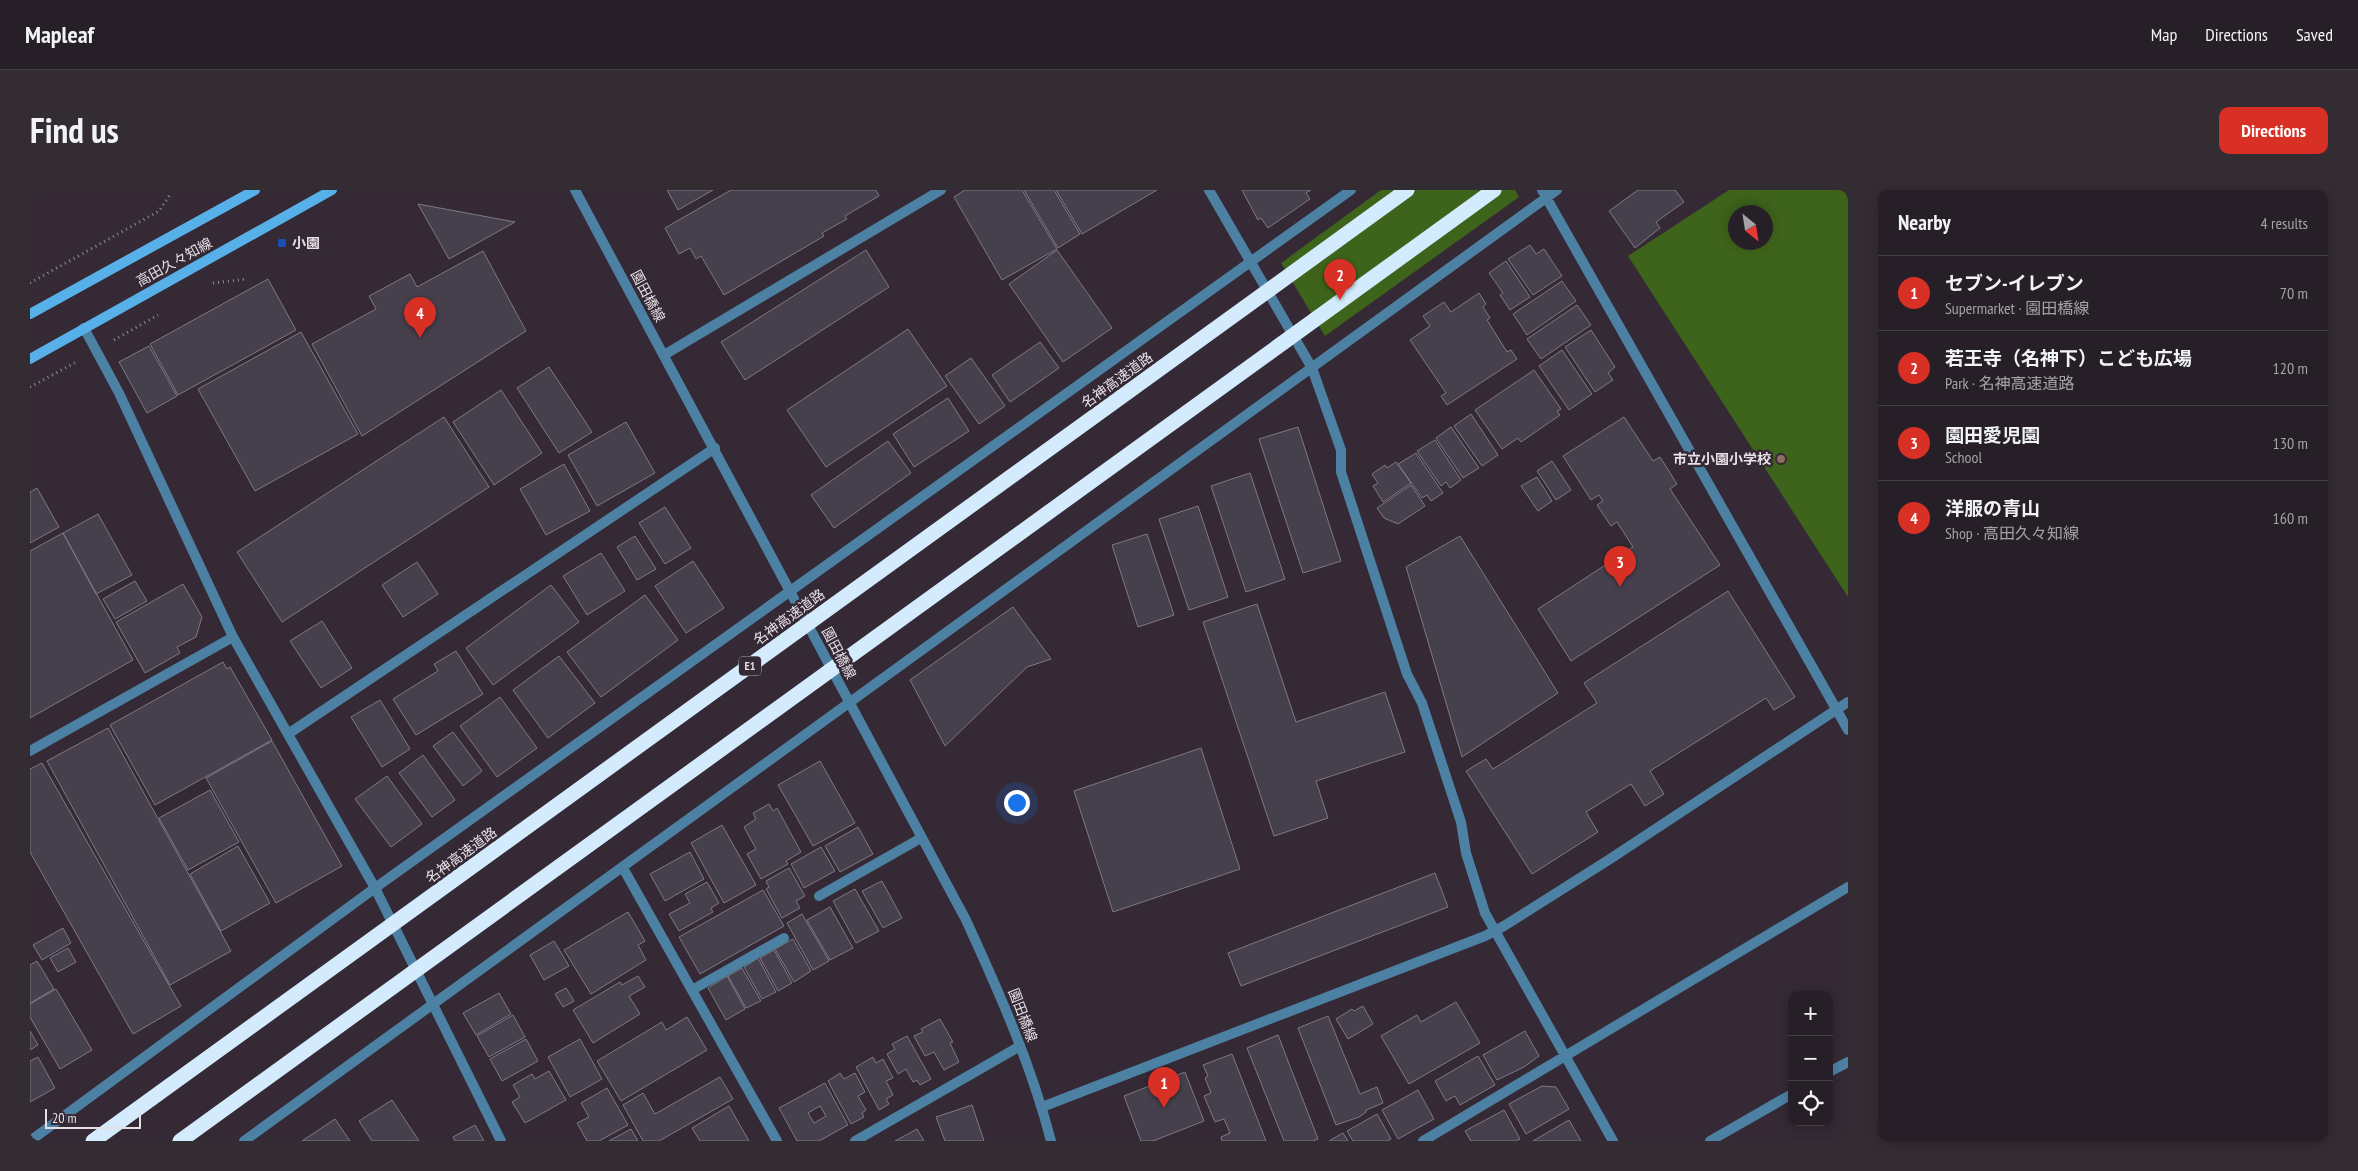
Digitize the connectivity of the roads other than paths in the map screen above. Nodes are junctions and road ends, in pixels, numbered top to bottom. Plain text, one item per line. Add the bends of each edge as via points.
1 (255, 190) edge
2 (332, 190) edge
3 (575, 190) edge
4 (941, 190) edge
5 (1209, 190) edge
6 (1351, 190) edge
7 (1407, 190) edge
8 (1494, 190) edge
9 (1557, 190) edge
10 (1544, 194) edge
11 (1250, 262) junction
12 (30, 314) edge
13 (84, 328) junction
14 (664, 355) junction
15 (30, 359) edge
16 (1312, 368) junction
17 (715, 448) junction
18 (790, 591) junction
19 (232, 637) junction
20 (1848, 702) edge
21 (850, 704) junction
22 (1836, 710) junction
23 (1848, 730) edge
24 (288, 734) junction
25 (30, 751) edge
26 (922, 838) junction
27 (623, 868) junction
28 (1848, 887) edge
29 (375, 888) junction
30 (819, 896) dead end
31 (1494, 931) junction
32 (784, 938) dead end
33 (692, 990) junction
34 (434, 1004) junction
35 (1020, 1046) junction
36 (1565, 1058) junction
37 (1848, 1062) edge
38 (1833, 1070) edge
39 (1788, 1096) edge
40 (1042, 1107) junction
41 (30, 1141) edge
42 (93, 1141) edge
43 (180, 1141) edge
44 (244, 1141) edge
45 (501, 1141) edge
46 (777, 1141) edge
47 (855, 1141) edge
48 (1051, 1141) edge
49 (1423, 1141) edge
50 (1613, 1141) edge
51 (1710, 1141) edge

1 - 12 main road, 高田久々知線
2 - 13 main road, 高田久々知線
3 - 14 street, 園田橋線
4 - 14 street
5 - 11 street
6 - 11 street
7 - 42 highway, 名神高速道路 / E1, bridge
8 - 43 highway, bridge
9 - 10 street
10 - 16 street
10 - 22 street
11 - 16 street
11 - 18 street
13 - 15 main road, 高田久々知線
13 - 19 street
14 - 17 street, 園田橋線
16 - 21 street
16 - 31 street via 1341,450 1341,472 1407,674 1422,703 1461,822 1466,853
17 - 18 street, 園田橋線
17 - 24 street
18 - 21 street, 園田橋線
18 - 29 street
19 - 24 street
19 - 25 street
20 - 22 street
21 - 26 street, 園田橋線
21 - 27 street
22 - 23 street
22 - 31 street
24 - 29 street
26 - 30 street
26 - 35 street, 園田橋線 via 966,920
27 - 33 street
27 - 34 street
28 - 36 street
29 - 34 street
29 - 41 street
31 - 36 street
31 - 40 street
32 - 33 street
33 - 46 street
34 - 44 street
34 - 45 street
35 - 40 street, 園田橋線
35 - 47 street
36 - 49 street
36 - 50 street
37 - 38 street
39 - 51 street
40 - 48 street, 園田橋線

